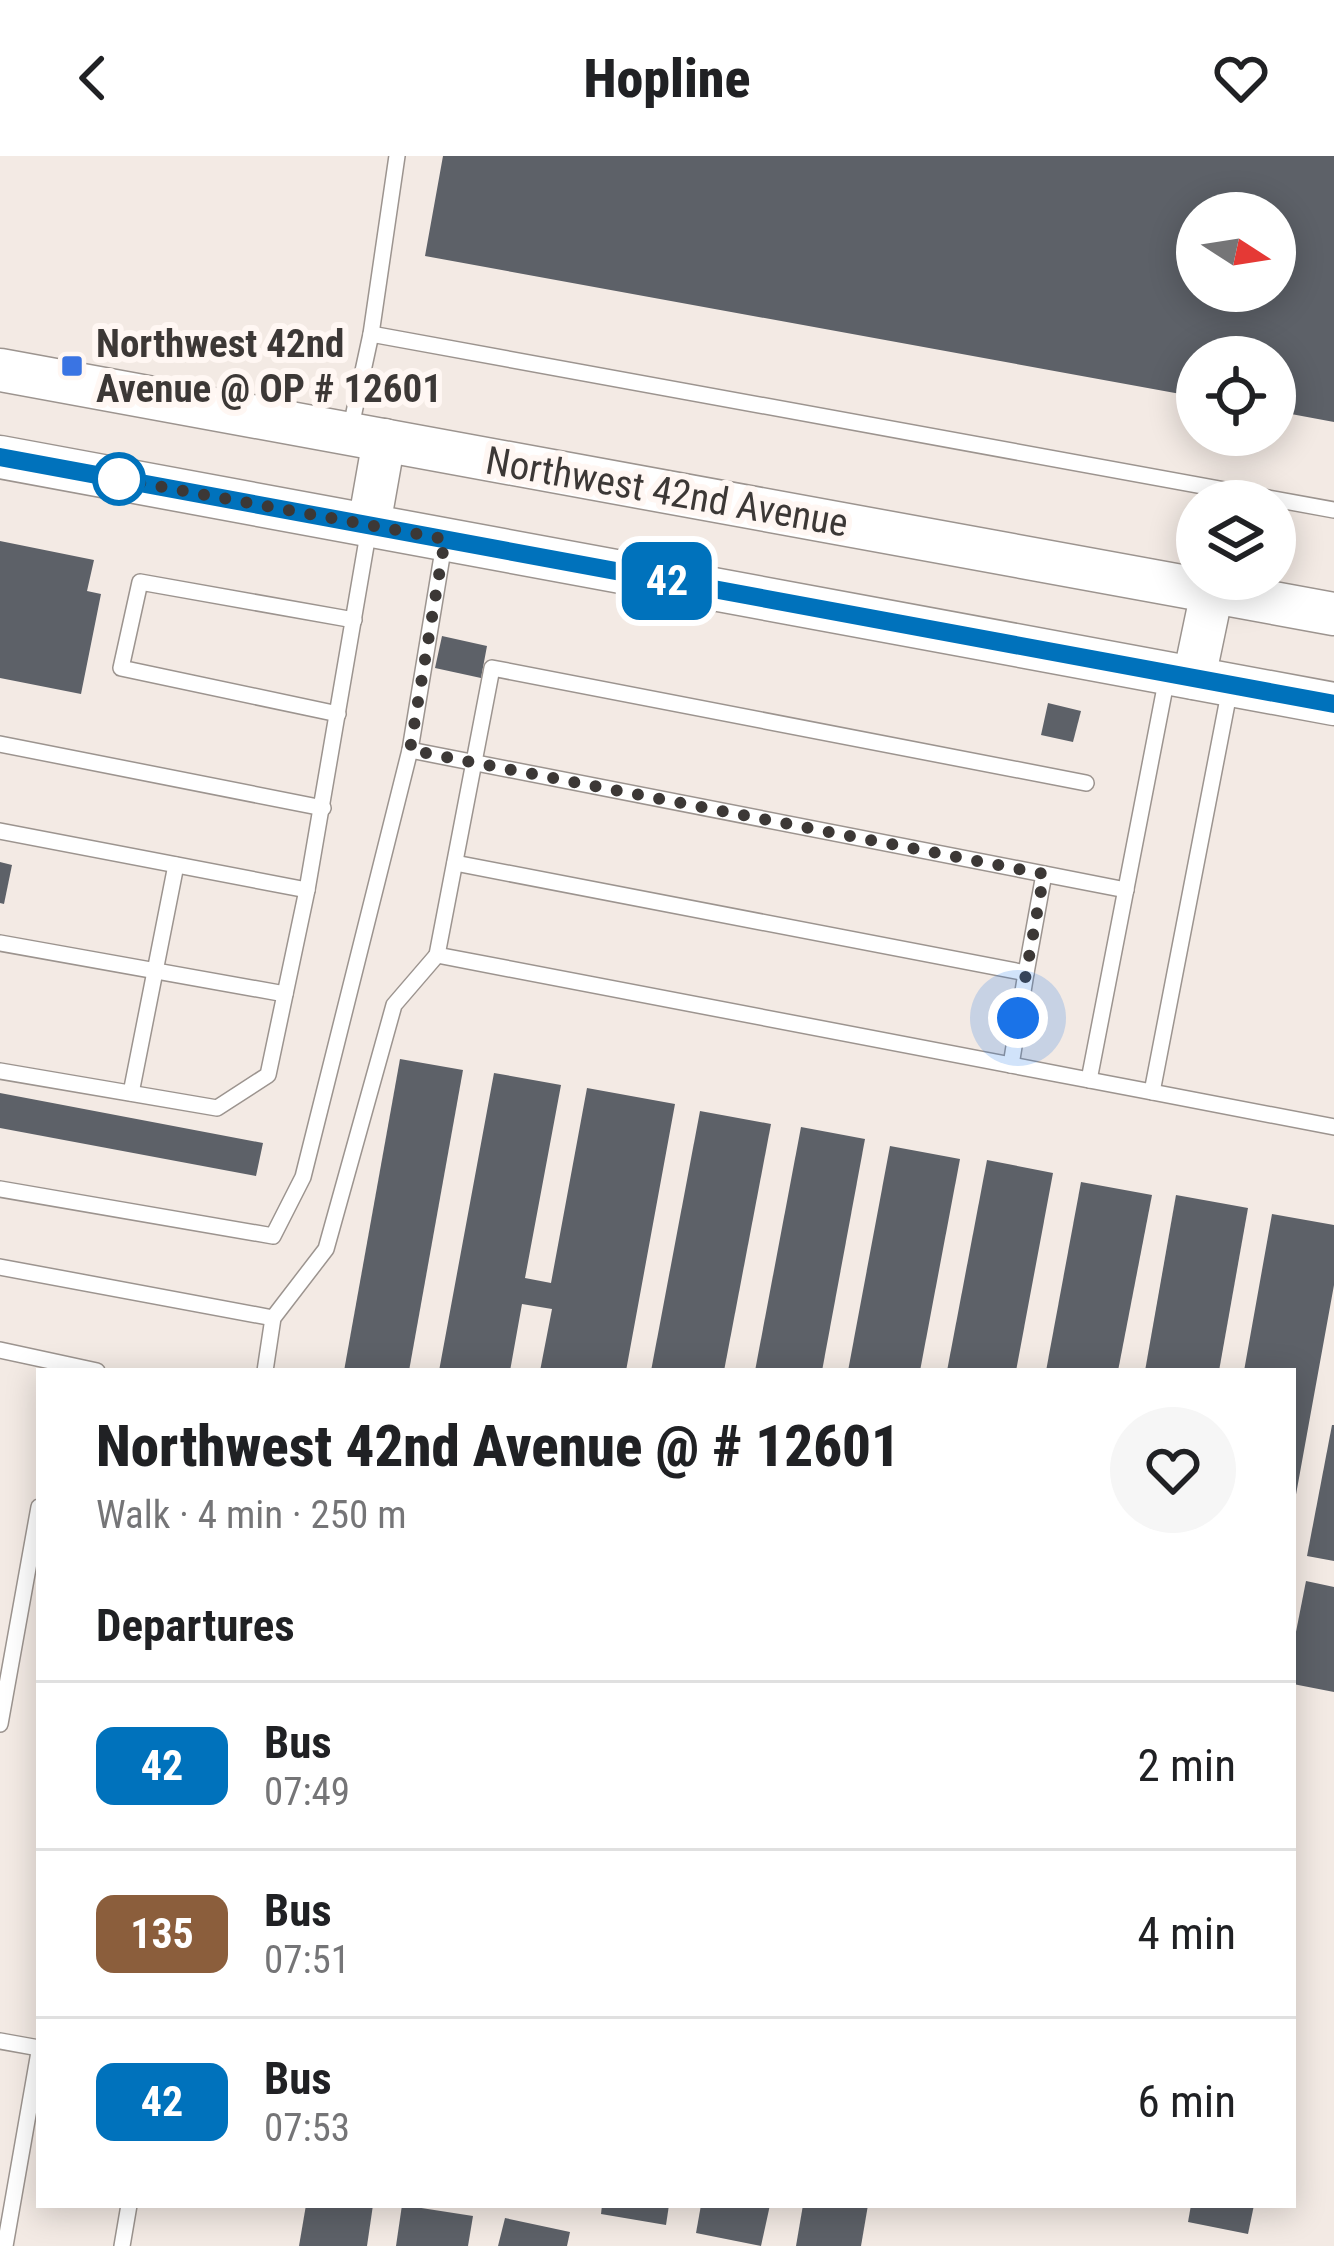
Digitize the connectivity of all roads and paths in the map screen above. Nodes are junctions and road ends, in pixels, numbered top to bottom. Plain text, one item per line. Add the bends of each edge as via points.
1 (397, 156) edge
2 (371, 334) junction
3 (0, 370) edge
4 (366, 437) junction
5 (0, 457) edge
6 (1176, 486) edge
7 (1296, 505) edge
8 (1334, 510) edge
9 (369, 525) junction
10 (445, 539) junction
11 (1176, 579) edge
12 (1210, 600) edge
13 (1276, 600) edge
14 (1334, 614) edge
15 (353, 620) junction
16 (1197, 679) junction
17 (1334, 704) edge
18 (338, 714) junction
19 (0, 744) edge
20 (410, 750) junction
21 (474, 764) junction
22 (1086, 783) dead end
23 (322, 808) junction
24 (0, 831) edge
25 (454, 863) junction
26 (176, 865) junction
27 (1044, 874) junction
28 (308, 890) junction
29 (1126, 890) junction
30 (0, 943) edge
31 (437, 955) junction
32 (155, 971) junction
33 (1025, 973) junction
34 (285, 994) junction
35 (1011, 1065) junction
36 (0, 1071) edge
37 (1089, 1080) junction
38 (1152, 1092) junction
39 (131, 1093) junction
40 (1334, 1127) edge
41 (0, 1190) edge
42 (0, 1267) edge
43 (273, 1318) junction
44 (0, 1350) edge
45 (64, 1368) edge
46 (265, 1368) edge
47 (36, 1524) edge
48 (0, 1724) edge
49 (0, 2041) edge
50 (36, 2049) edge
51 (36, 2067) edge
52 (128, 2208) edge
53 (5, 2246) edge
54 (122, 2246) edge

1 - 2 lane
2 - 4 lane
2 - 6 lane
3 - 4 main road, Northwest 42nd Avenue
4 - 9 main road
4 - 11 main road, Northwest 42nd Avenue
5 - 9 main road
7 - 8 lane
9 - 10 main road
9 - 15 lane
10 - 16 main road
10 - 20 lane
12 - 16 main road
13 - 14 main road, Northwest 42nd Avenue
15 - 18 lane
15 - 18 lane via 140,582 121,668
16 - 17 main road
16 - 29 lane
16 - 38 lane
18 - 23 lane
19 - 23 lane
20 - 21 lane
20 - 41 lane via 303,1177 273,1237
21 - 22 lane via 492,668
21 - 25 lane
21 - 27 lane
23 - 28 lane
24 - 26 lane
25 - 31 lane
25 - 33 lane
26 - 28 lane
26 - 32 lane
27 - 29 lane
27 - 33 lane
28 - 34 lane
29 - 37 lane
30 - 32 lane
31 - 35 lane
31 - 43 lane via 394,1005 326,1249
32 - 34 lane
32 - 39 lane
33 - 35 lane
34 - 39 lane via 268,1075 217,1108
35 - 37 lane
36 - 39 lane
37 - 38 lane
38 - 40 lane
42 - 43 lane
43 - 46 lane
44 - 45 lane
47 - 48 lane
49 - 50 lane
51 - 53 lane
52 - 54 lane

